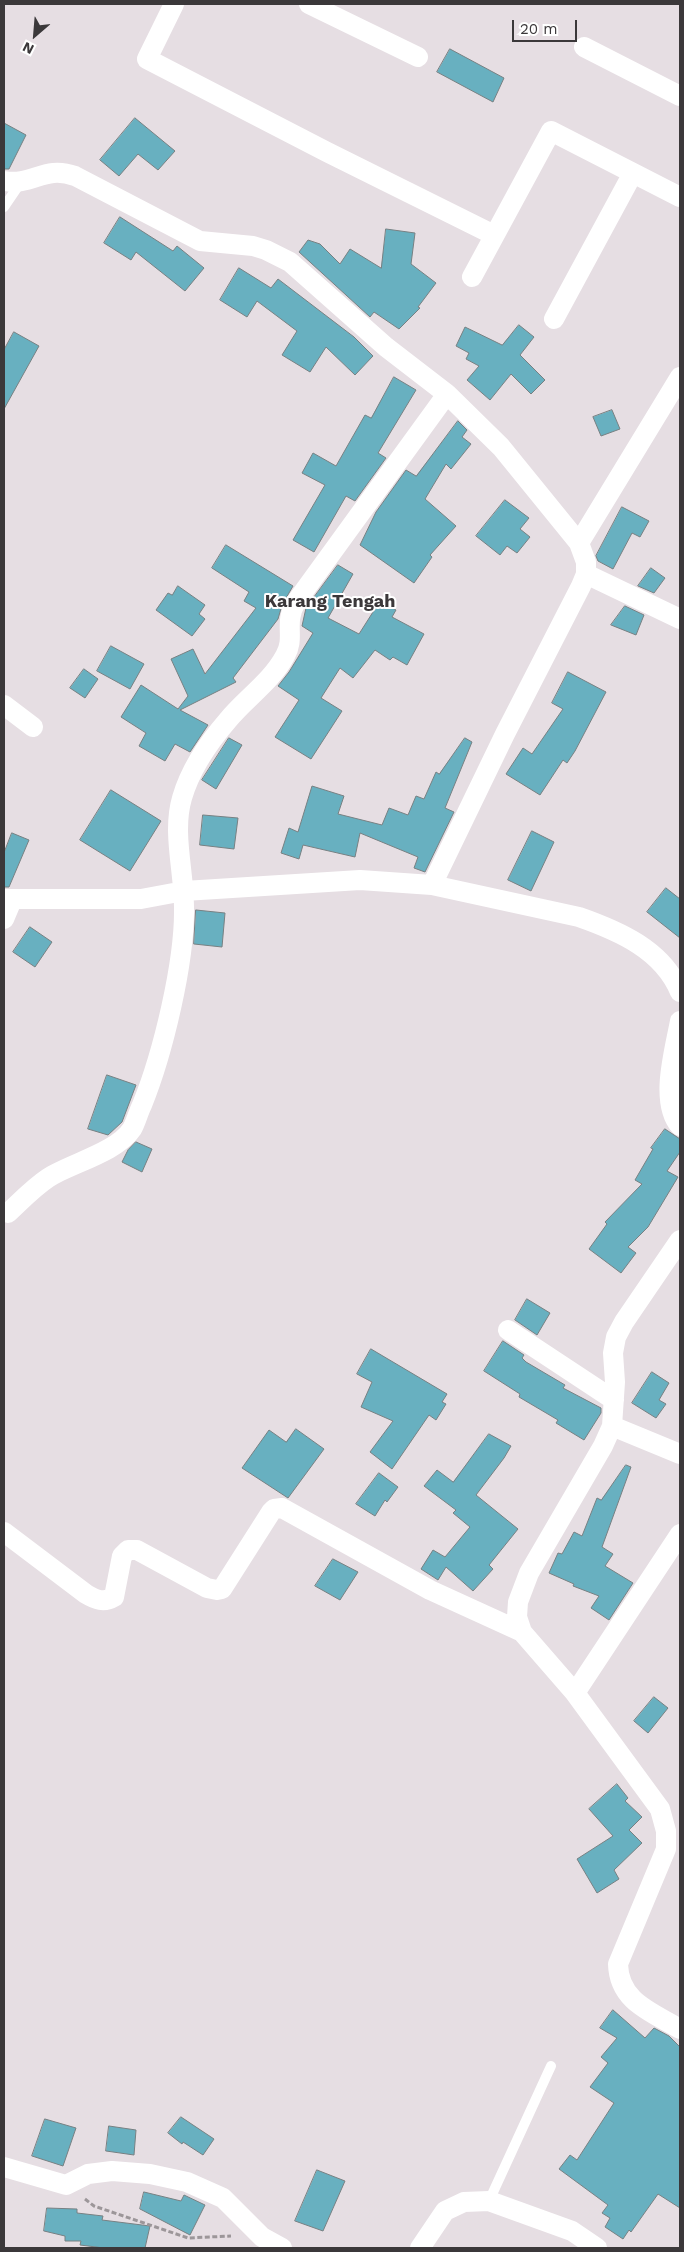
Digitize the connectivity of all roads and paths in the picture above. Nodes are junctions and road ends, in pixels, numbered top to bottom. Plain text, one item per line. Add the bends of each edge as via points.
1 (174, 4) edge
2 (309, 4) edge
3 (584, 47) dead end
4 (418, 57) dead end
5 (680, 96) edge
6 (633, 173) junction
7 (13, 181) edge
8 (680, 197) edge
9 (4, 207) edge
10 (494, 235) junction
11 (472, 277) dead end
12 (554, 319) dead end
13 (680, 377) edge
14 (447, 394) junction
15 (579, 542) junction
16 (586, 574) junction
17 (680, 619) edge
18 (4, 705) edge
19 (33, 727) dead end
20 (432, 886) junction
21 (184, 891) junction
22 (8, 900) edge
23 (4, 919) edge
24 (680, 992) edge
25 (680, 1021) edge
26 (680, 1126) edge
27 (8, 1213) dead end
28 (680, 1240) edge
29 (508, 1330) dead end
30 (614, 1400) junction
31 (612, 1426) junction
32 (680, 1454) edge
33 (4, 1532) edge
34 (680, 1534) edge
35 (522, 1632) junction
36 (575, 1693) junction
37 (680, 2029) edge
38 (551, 2066) dead end
39 (4, 2167) edge
40 (66, 2185) junction
41 (489, 2201) junction
42 (262, 2237) junction
43 (282, 2248) edge
44 (420, 2248) edge
45 (597, 2248) edge

1 - 10 street via 147,59
2 - 4 street
3 - 5 street
6 - 8 street
6 - 10 street via 552,131
6 - 12 street
7 - 9 lane
7 - 14 street via 62,171 182,233 200,240 253,246 280,256 386,348
10 - 11 street
13 - 15 street
14 - 15 street via 501,447
14 - 21 street via 296,602 290,613 290,645 286,656 258,691 228,719 190,778 182,799 178,828
15 - 16 street via 586,562
16 - 17 street
16 - 20 street
18 - 19 street
20 - 21 street via 360,880
20 - 24 street via 599,924 630,938 660,961 675,979
21 - 22 street via 141,899
21 - 27 street via 181,942 166,1025 148,1090 131,1130 97,1155 48,1178
22 - 23 street
25 - 26 street via 670,1070 671,1102
28 - 30 street via 616,1337 613,1352
29 - 30 street
30 - 31 street
31 - 32 street
31 - 35 street via 540,1552 522,1590 517,1617
33 - 35 street via 86,1594 108,1601 114,1597 122,1556 132,1549 207,1588 222,1589 271,1512 282,1508 430,1590
34 - 36 street
35 - 36 street
36 - 37 street via 660,1809 666,1831 666,1849 618,1964 618,1975 623,1989 633,2001
38 - 41 lane
39 - 40 street
40 - 42 path via 94,2206 188,2238
40 - 42 street via 88,2174 112,2171 150,2174 187,2182 223,2198
41 - 44 street via 464,2202 445,2210
41 - 45 street via 572,2231
42 - 43 street

